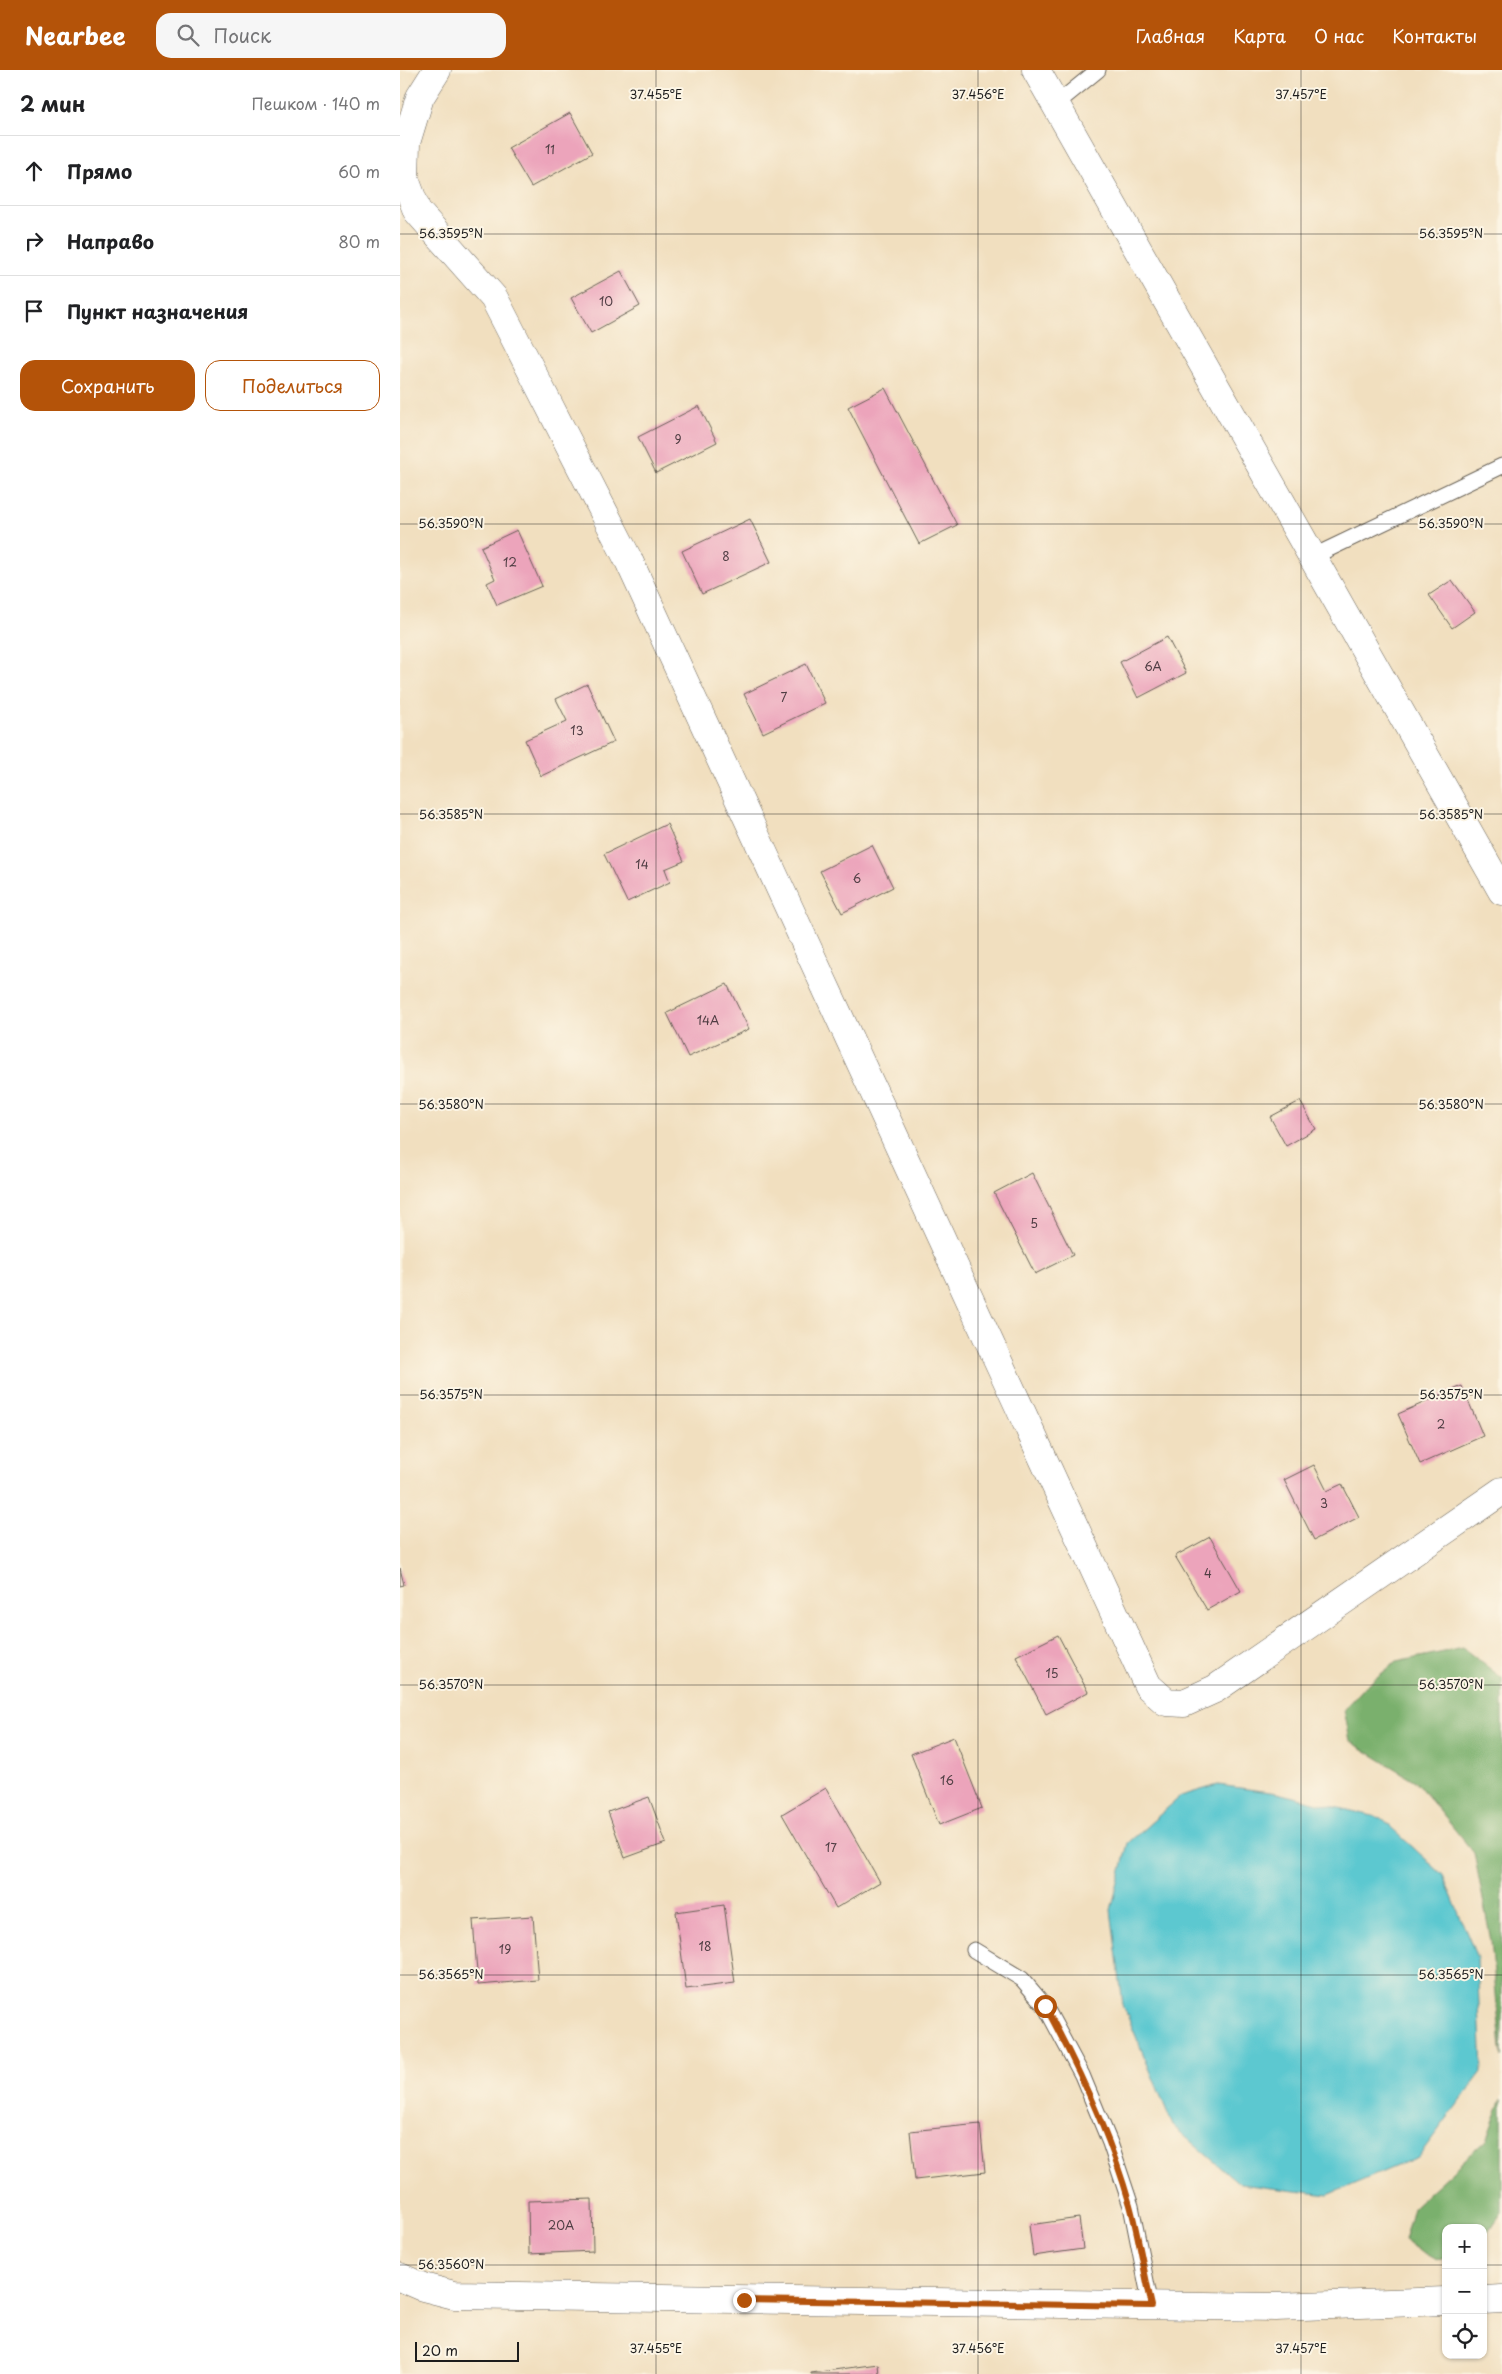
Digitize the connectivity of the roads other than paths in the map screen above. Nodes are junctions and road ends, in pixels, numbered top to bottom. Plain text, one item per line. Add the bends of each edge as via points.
1 (437, 70) edge
2 (1036, 70) edge
3 (1098, 70) edge
4 (1055, 105) junction
5 (403, 146) edge
6 (1502, 466) edge
7 (1312, 556) junction
8 (1502, 891) edge
9 (1502, 1491) edge
10 (974, 1950) dead end
11 (400, 2277) edge
12 (1502, 2299) edge
13 (1487, 2300) edge
14 (1442, 2301) edge
15 (1152, 2306) junction

1 - 5 street via 420,97
2 - 4 street
3 - 4 lane
4 - 7 street
5 - 9 street via 405,179 418,211 494,298 628,561 1148,1686 1166,1702 1184,1703 1215,1689
6 - 7 lane
7 - 8 street
10 - 15 lane via 1022,1979 1045,2006 1082,2075 1110,2143 1130,2206
11 - 15 street via 454,2295
12 - 13 street
14 - 15 street via 1274,2308

